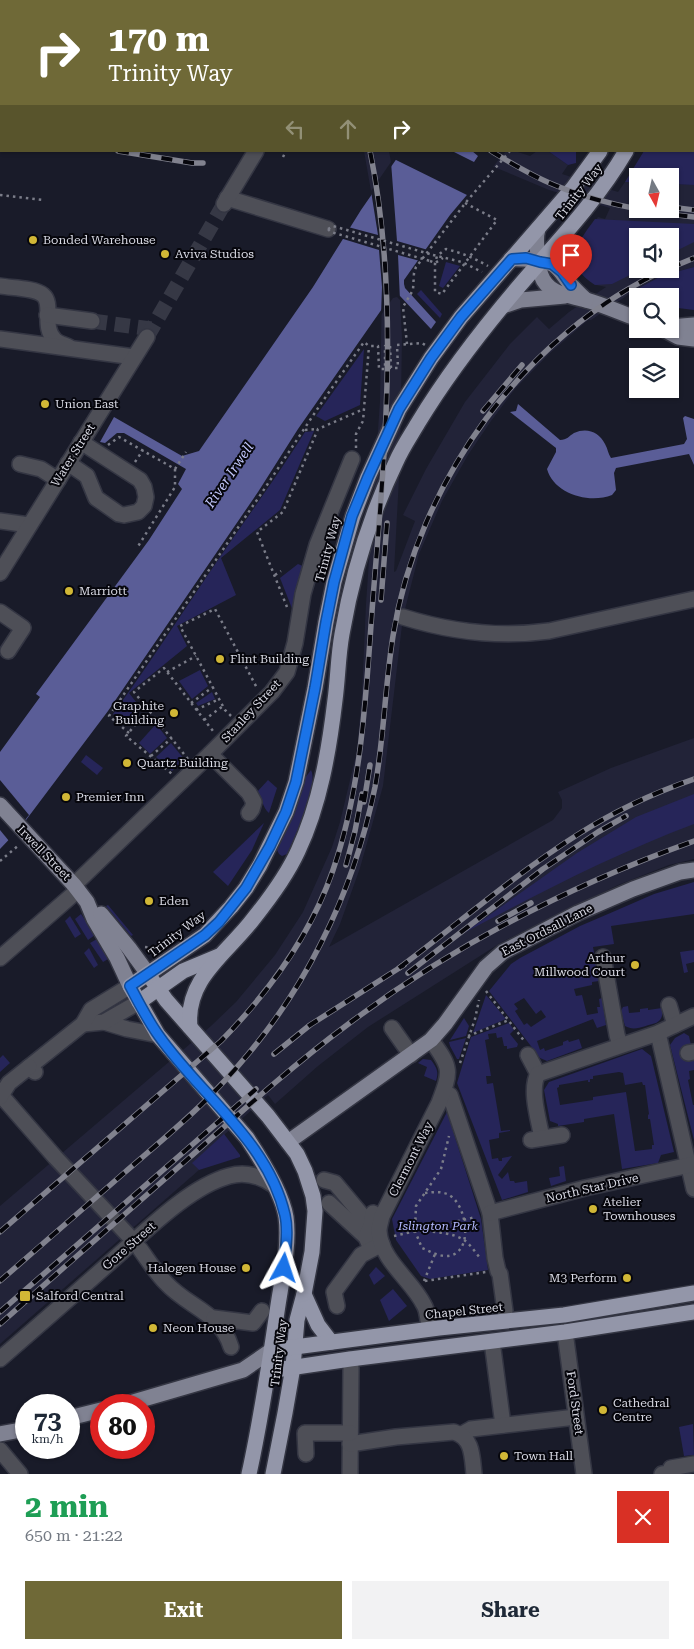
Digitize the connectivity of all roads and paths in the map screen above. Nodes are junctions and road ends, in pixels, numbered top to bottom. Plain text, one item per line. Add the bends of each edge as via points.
1 (255, 152) edge
2 (286, 152) edge
3 (509, 152) edge
4 (599, 152) edge
5 (625, 152) edge
6 (283, 157) dead end
7 (0, 195) edge
8 (43, 200) dead end
9 (465, 203) junction
10 (328, 229) junction
11 (538, 229) junction
12 (564, 237) junction
13 (435, 256) junction
14 (471, 257) junction
15 (444, 258) junction
16 (512, 259) junction
17 (435, 262) junction
18 (540, 262) junction
19 (466, 264) junction
20 (489, 266) dead end
21 (562, 272) junction
22 (484, 273) dead end
23 (0, 286) edge
24 (565, 296) junction
25 (586, 300) junction
26 (503, 306) junction
27 (47, 315) junction
28 (629, 316) edge
29 (92, 321) tunnel mouth
30 (679, 331) edge
31 (692, 336) edge
32 (679, 337) edge
33 (0, 339) edge
34 (407, 344) junction
35 (390, 345) junction
36 (397, 345) junction
37 (369, 346) junction
38 (378, 346) junction
39 (385, 346) junction
40 (427, 346) dead end
41 (74, 349) junction
42 (364, 409) junction
43 (318, 429) junction
44 (305, 430) junction
45 (81, 442) junction
46 (186, 452) dead end
47 (352, 459) joint
48 (68, 463) junction
49 (20, 464) dead end
50 (175, 469) dead end
51 (58, 480) junction
52 (0, 521) edge
53 (29, 525) junction
54 (281, 571) dead end
55 (0, 573) edge
56 (275, 575) junction
57 (694, 599) edge
58 (289, 611) dead end
59 (0, 612) edge
60 (402, 617) dead end
61 (8, 651) dead end
62 (196, 656) junction
63 (167, 673) junction
64 (212, 687) junction
65 (259, 692) dead end
66 (219, 699) junction
67 (191, 703) junction
68 (223, 706) junction
69 (148, 709) junction
70 (196, 710) junction
71 (233, 719) dead end
72 (204, 720) junction
73 (129, 733) junction
74 (217, 735) dead end
75 (172, 738) junction
76 (210, 754) junction
77 (151, 756) junction
78 (190, 762) dead end
79 (181, 782) junction
80 (0, 806) edge
81 (249, 813) dead end
82 (19, 845) dead end
83 (0, 862) edge
84 (694, 870) edge
85 (80, 892) junction
86 (144, 947) dead end
87 (164, 948) dead end
88 (220, 956) junction
89 (603, 957) dead end
90 (0, 958) edge
91 (148, 974) junction
92 (130, 986) junction
93 (482, 988) dead end
94 (158, 989) junction
95 (476, 998) dead end
96 (139, 1002) junction
97 (669, 1005) dead end
98 (693, 1019) edge
99 (509, 1020) junction
100 (104, 1022) junction
101 (82, 1024) junction
102 (675, 1025) junction
103 (190, 1027) junction
104 (392, 1028) dead end
105 (658, 1033) junction
106 (158, 1035) junction
107 (468, 1036) junction
108 (431, 1040) junction
109 (620, 1045) junction
110 (527, 1049) joint
111 (411, 1055) junction
112 (458, 1067) dead end
113 (538, 1074) junction
114 (450, 1095) dead end
115 (1, 1096) edge
116 (460, 1122) junction
117 (562, 1135) dead end
118 (288, 1142) junction
119 (402, 1156) dead end
120 (691, 1165) edge
121 (324, 1180) dead end
122 (275, 1186) junction
123 (694, 1189) edge
124 (426, 1192) junction
125 (329, 1203) dead end
126 (490, 1213) junction
127 (464, 1220) junction
128 (415, 1231) junction
129 (128, 1235) dead end
130 (374, 1238) junction
131 (465, 1241) junction
132 (140, 1249) dead end
133 (435, 1254) junction
134 (498, 1271) junction
135 (304, 1294) junction
136 (694, 1294) edge
137 (337, 1306) dead end
138 (262, 1310) dead end
139 (505, 1311) dead end
140 (694, 1312) edge
141 (214, 1318) junction
142 (428, 1320) dead end
143 (565, 1332) junction
144 (331, 1342) junction
145 (231, 1347) dead end
146 (295, 1347) junction
147 (493, 1349) dead end
148 (272, 1350) junction
149 (0, 1359) edge
150 (350, 1359) junction
151 (293, 1367) junction
152 (243, 1370) junction
153 (268, 1372) junction
154 (155, 1396) edge
155 (576, 1417) junction
156 (503, 1425) junction
157 (15, 1431) edge
158 (0, 1434) edge
159 (462, 1434) junction
160 (350, 1438) junction
161 (0, 1450) edge
162 (306, 1454) dead end
163 (694, 1464) edge
164 (274, 1472) edge
165 (666, 1473) edge
166 (20, 1474) edge
167 (249, 1474) edge
168 (350, 1474) edge
169 (474, 1474) edge
170 (584, 1474) edge

1 - 10 street via 227,199
2 - 6 path
3 - 9 path
4 - 11 highway, Trinity Way
5 - 12 highway, Trinity Way
7 - 8 path
9 - 14 path via 497,220
9 - 34 path via 416,267 411,294 403,307
10 - 13 path, bridge via 333,226
10 - 17 path, bridge
11 - 16 highway, Trinity Way
11 - 18 main road
12 - 18 highway, Trinity Way
12 - 21 main road via 560,259
13 - 14 path via 446,249
13 - 15 path
13 - 17 path
14 - 19 path
14 - 20 path
15 - 17 path
15 - 19 path
16 - 18 main road
16 - 91 highway, Trinity Way via 461,317 431,358 399,409 368,477 352,516 334,582 296,782 270,846 246,888 219,922
17 - 19 path via 434,292 442,294
18 - 21 main road via 552,264
18 - 24 main road via 544,282
18 - 26 highway, Trinity Way
19 - 22 path
21 - 25 main road
23 - 27 street via 44,295 48,302
24 - 25 main road
24 - 26 main road via 521,300
25 - 28 main road
26 - 88 highway, Trinity Way via 450,373 396,461 369,528 351,589 324,769 306,832 279,883 253,920
27 - 29 street
27 - 41 street via 48,328 54,339
30 - 31 main road
31 - 32 main road
33 - 41 street
34 - 36 path
34 - 40 path
35 - 36 path
35 - 36 path via 391,368 398,368
35 - 39 path
37 - 38 path
37 - 42 path
37 - 44 path via 364,342
38 - 39 path
38 - 39 path via 379,369 385,369
41 - 45 street, Water Street via 140,347
42 - 43 path
42 - 47 path
43 - 44 path
43 - 56 path via 283,512 257,532
44 - 73 path via 109,716
45 - 48 street, Water Street
45 - 48 street via 140,480 146,497 144,506 133,514 120,514 96,498 87,476
46 - 50 path
47 - 76 street, Stanley Street via 317,545 286,672 272,692
48 - 51 street, Water Street
49 - 51 street via 41,469
51 - 53 street, Water Street
52 - 53 street
53 - 55 street, Water Street
54 - 56 path
56 - 58 path
57 - 60 street via 526,634 462,632
59 - 61 street via 23,628
62 - 63 path
62 - 64 path
62 - 65 path via 180,626 215,609
63 - 67 path
63 - 69 path via 164,668 134,692
64 - 66 path
64 - 67 path
66 - 68 path
66 - 70 path
67 - 70 path
68 - 71 path
68 - 72 path
69 - 73 path
69 - 75 path
70 - 72 path
72 - 74 path
73 - 77 path via 126,736
75 - 77 path
75 - 78 path
76 - 79 street, Stanley Street
76 - 81 street via 249,793 254,802
77 - 79 path
79 - 85 street, Stanley Street
80 - 85 main road, Irwell Street
82 - 83 path
84 - 108 main road, East Ordsall Lane via 633,889 578,912 503,952 486,967
85 - 90 street, Stanley Street
85 - 91 main road, Irwell Street
85 - 92 main road, Irwell Street
86 - 87 path
88 - 94 highway, Trinity Way via 183,971
88 - 103 highway via 194,991 189,1009
89 - 109 street
91 - 92 highway, Trinity Way
91 - 94 highway, Trinity Way
92 - 96 highway, Trinity Way
92 - 101 street via 91,1010
93 - 99 path
94 - 96 highway, Trinity Way
94 - 103 highway, Trinity Way
95 - 107 path via 480,1000
96 - 100 street
96 - 106 highway, Trinity Way
97 - 102 street
98 - 102 street
99 - 107 path
99 - 110 path
100 - 101 street
100 - 106 street
101 - 115 street via 32,1070 9,1083
102 - 105 street
103 - 118 highway, Trinity Way
104 - 111 street
105 - 109 street
105 - 120 street
106 - 122 highway, Trinity Way via 247,1138
107 - 112 path
108 - 111 main road, East Ordsall Lane
108 - 130 street, Clermont Way via 447,1064 446,1084
109 - 113 street
110 - 113 street
111 - 118 main road, East Ordsall Lane
113 - 117 street via 534,1088 536,1139
114 - 116 street
115 - 129 street
116 - 124 path via 451,1128 441,1169
116 - 126 street
118 - 135 highway, Trinity Way via 305,1171 315,1211
119 - 130 street via 374,1209
120 - 123 street
120 - 126 street, North Star Drive
121 - 130 street via 335,1183
122 - 148 highway, Trinity Way via 286,1216 286,1236
122 - 149 street, Gore Street via 263,1178 242,1174 198,1189
124 - 127 path via 450,1195
124 - 128 path via 416,1206
125 - 130 street
126 - 127 path
126 - 134 street
127 - 128 path
127 - 131 path
128 - 130 path
128 - 131 path via 441,1232
128 - 133 path via 422,1248
130 - 137 street via 342,1275 334,1292
130 - 142 street via 425,1307
131 - 133 path via 450,1256
131 - 134 path
132 - 141 street via 167,1284
133 - 134 path via 424,1282
134 - 139 street
135 - 144 highway via 318,1326
135 - 146 highway, Trinity Way via 297,1320
136 - 144 highway, Chapel Street via 564,1315
138 - 141 street via 253,1323
140 - 143 highway, Chapel Street
141 - 145 street via 228,1336
143 - 150 highway, Chapel Street
143 - 155 street, Ford Street
144 - 146 highway, Chapel Street
146 - 148 highway, Chapel Street
146 - 151 highway, Trinity Way
147 - 156 street
148 - 152 main road, Chapel Street
148 - 153 highway, Trinity Way
150 - 151 highway, Chapel Street
150 - 160 street
151 - 153 highway, Chapel Street
151 - 164 highway, Trinity Way
152 - 153 main road, Chapel Street
152 - 154 main road, Chapel Street
153 - 167 highway, Trinity Way
155 - 156 street
155 - 170 street, Ford Street
156 - 159 street via 471,1429
157 - 158 main road
159 - 160 street via 444,1432
159 - 169 street via 470,1447
160 - 162 street via 305,1433
160 - 168 street
161 - 166 street
163 - 165 street via 671,1468

